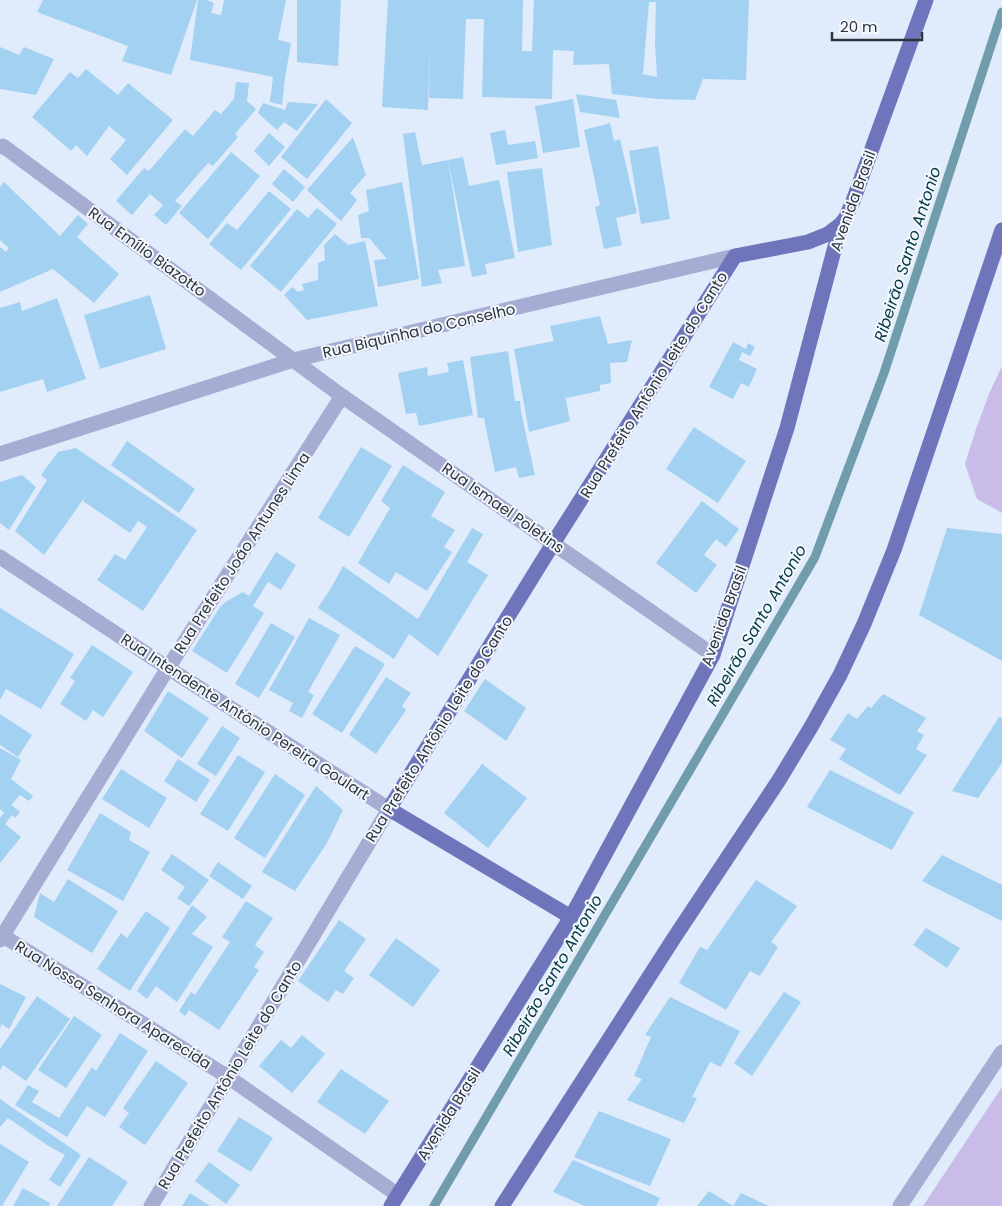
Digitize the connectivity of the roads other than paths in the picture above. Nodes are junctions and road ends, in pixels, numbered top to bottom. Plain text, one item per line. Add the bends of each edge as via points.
1 (926, 0) edge
2 (0, 147) edge
3 (841, 224) junction
4 (1002, 230) edge
5 (735, 256) junction
6 (293, 360) junction
7 (342, 396) junction
8 (0, 454) edge
9 (554, 544) junction
10 (0, 557) edge
11 (713, 655) junction
12 (168, 668) junction
13 (389, 809) junction
14 (571, 916) junction
15 (1, 937) edge
16 (1002, 1052) edge
17 (228, 1077) junction
18 (394, 1200) edge
19 (151, 1206) edge
20 (502, 1206) edge
21 (900, 1206) edge

1 - 3 main road, Avenida Brasil via 853,200
2 - 6 street, Rua Emílio Biazotto via 3,146
3 - 5 main road, Rua Biquinha do Conselho via 828,234 808,242
3 - 11 main road, Avenida Brasil via 787,428
4 - 20 main road via 894,550 840,675 778,780
5 - 6 street, Rua Biquinha do Conselho
5 - 9 main road, Rua Prefeito Antônio Leite do Canto
6 - 7 street, Rua Ismael Poletins
6 - 8 street, Rua Biquinha do Conselho
7 - 9 street, Rua Ismael Poletins
7 - 12 street, Rua Prefeito João Antunes Lima
9 - 11 street, Rua Ismael Poletins
9 - 13 main road, Rua Prefeito Antônio Leite do Canto
10 - 12 street, Rua Intendente Antônio Pereira Goulart
11 - 14 main road, Avenida Brasil
12 - 13 street, Rua Intendente Antônio Pereira Goulart
12 - 15 street, Rua Prefeito João Antunes Lima
13 - 14 main road, Rua Intendente Antônio Pereira Goulart
13 - 17 street, Rua Prefeito Antônio Leite do Canto
14 - 18 main road, Avenida Brasil
15 - 17 street, Rua Nossa Senhora Aparecida
16 - 21 street
17 - 18 street, Rua Nossa Senhora Aparecida
17 - 19 street, Rua Prefeito Antônio Leite do Canto

